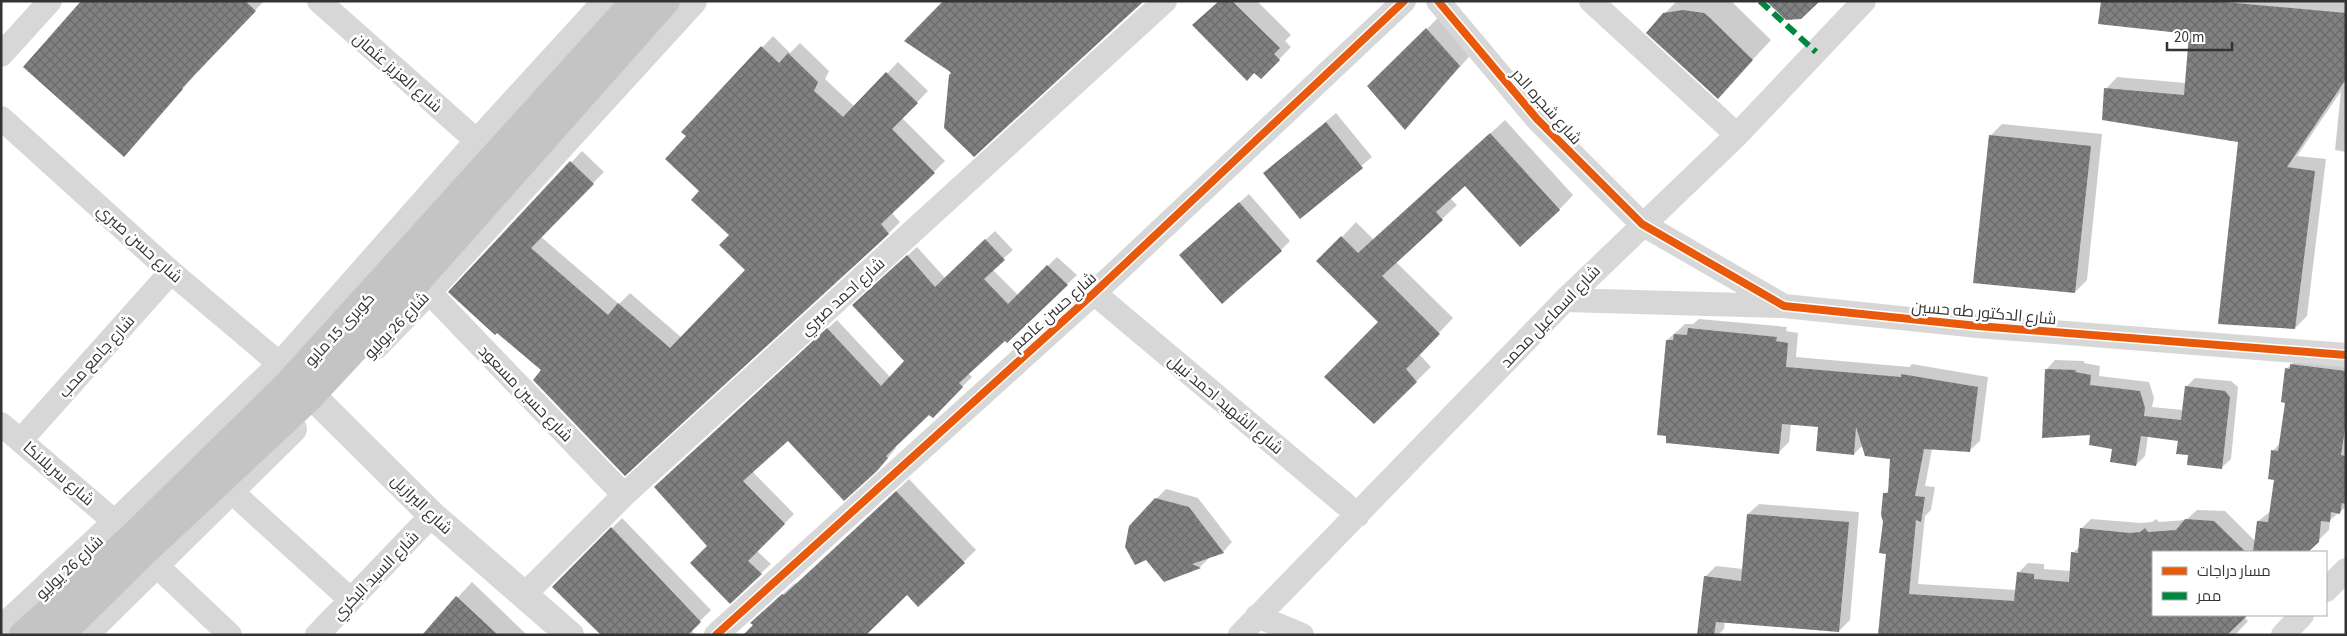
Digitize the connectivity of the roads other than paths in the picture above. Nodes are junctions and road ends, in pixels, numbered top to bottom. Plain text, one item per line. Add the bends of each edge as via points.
1 (50, 1) edge
2 (319, 1) edge
3 (607, 1) edge
4 (635, 1) edge
5 (666, 1) edge
6 (693, 1) edge
7 (1165, 1) edge
8 (1404, 1) edge
9 (1438, 1) edge
10 (1591, 1) edge
11 (1864, 1) edge
12 (1, 55) edge
13 (1, 118) edge
14 (1737, 135) junction
15 (478, 142) junction
16 (1642, 224) junction
17 (171, 272) junction
18 (428, 292) junction
19 (1094, 293) junction
20 (1571, 294) junction
21 (1784, 306) junction
22 (2346, 356) edge
23 (281, 365) junction
24 (319, 403) junction
25 (1, 424) edge
26 (21, 440) junction
27 (232, 492) junction
28 (624, 495) junction
29 (432, 515) junction
30 (1358, 515) junction
31 (116, 523) junction
32 (156, 565) junction
33 (2346, 570) edge
34 (2327, 589) edge
35 (523, 596) junction
36 (351, 600) junction
37 (1257, 616) junction
38 (2301, 616) edge
39 (1, 630) edge
40 (80, 634) edge
41 (22, 635) edge
42 (230, 635) edge
43 (317, 635) edge
44 (570, 635) edge
45 (716, 635) edge
46 (1240, 635) edge
47 (1302, 635) edge
48 (2283, 635) edge

1 - 12 street
2 - 15 street, شارع العزيز عثمان
3 - 15 street, شارع 26 يوليو
4 - 41 highway, كوبرى 15 مايو via 288,384 132,537
5 - 40 highway, كوبرى 15 مايو via 415,284 308,398 142,554
6 - 18 street, شارع 26 يوليو
7 - 28 street, شارع احمد صبري
8 - 19 street, شارع حسن عاصم
9 - 16 street, شارع شجره الدر via 1537,119
10 - 14 street
11 - 14 street, شارع اسماعيل محمد
13 - 17 street, شارع حسن صبري
14 - 16 street, شارع اسماعيل محمد
15 - 23 street, شارع 26 يوليو
16 - 20 street, شارع اسماعيل محمد
16 - 21 street, شارع الدكتور طه حسين
17 - 23 street, شارع حسن صبري
17 - 26 street, شارع جامع محب
18 - 24 street, شارع 26 يوليو
18 - 28 street, شارع حسين مسعود
19 - 30 street, شارع الشهيد احمد نبيل
19 - 45 street, شارع حسن عاصم
20 - 21 street, شارع الدكتور طه حسين
20 - 30 street, شارع اسماعيل محمد
21 - 22 street, شارع الدكتور طه حسين via 1978,326
23 - 24 street, شارع البرازيل
23 - 31 street, شارع 26 يوليو
24 - 27 street, شارع 26 يوليو
24 - 29 street, شارع البرازيل
25 - 26 street, شارع سريلانكا
26 - 31 street, شارع سريلانكا
27 - 32 street, شارع 26 يوليو
27 - 36 street
28 - 35 street, شارع احمد صبري
29 - 35 street, شارع البرازيل
29 - 36 street, شارع السيد البكري
30 - 37 street, شارع اسماعيل محمد
31 - 39 street, شارع 26 يوليو
32 - 40 street, شارع 26 يوليو
32 - 42 street
33 - 34 street
35 - 44 street, شارع البرازيل
36 - 43 street, شارع السيد البكري
37 - 46 street, شارع اسماعيل محمد
37 - 47 street
38 - 48 street

